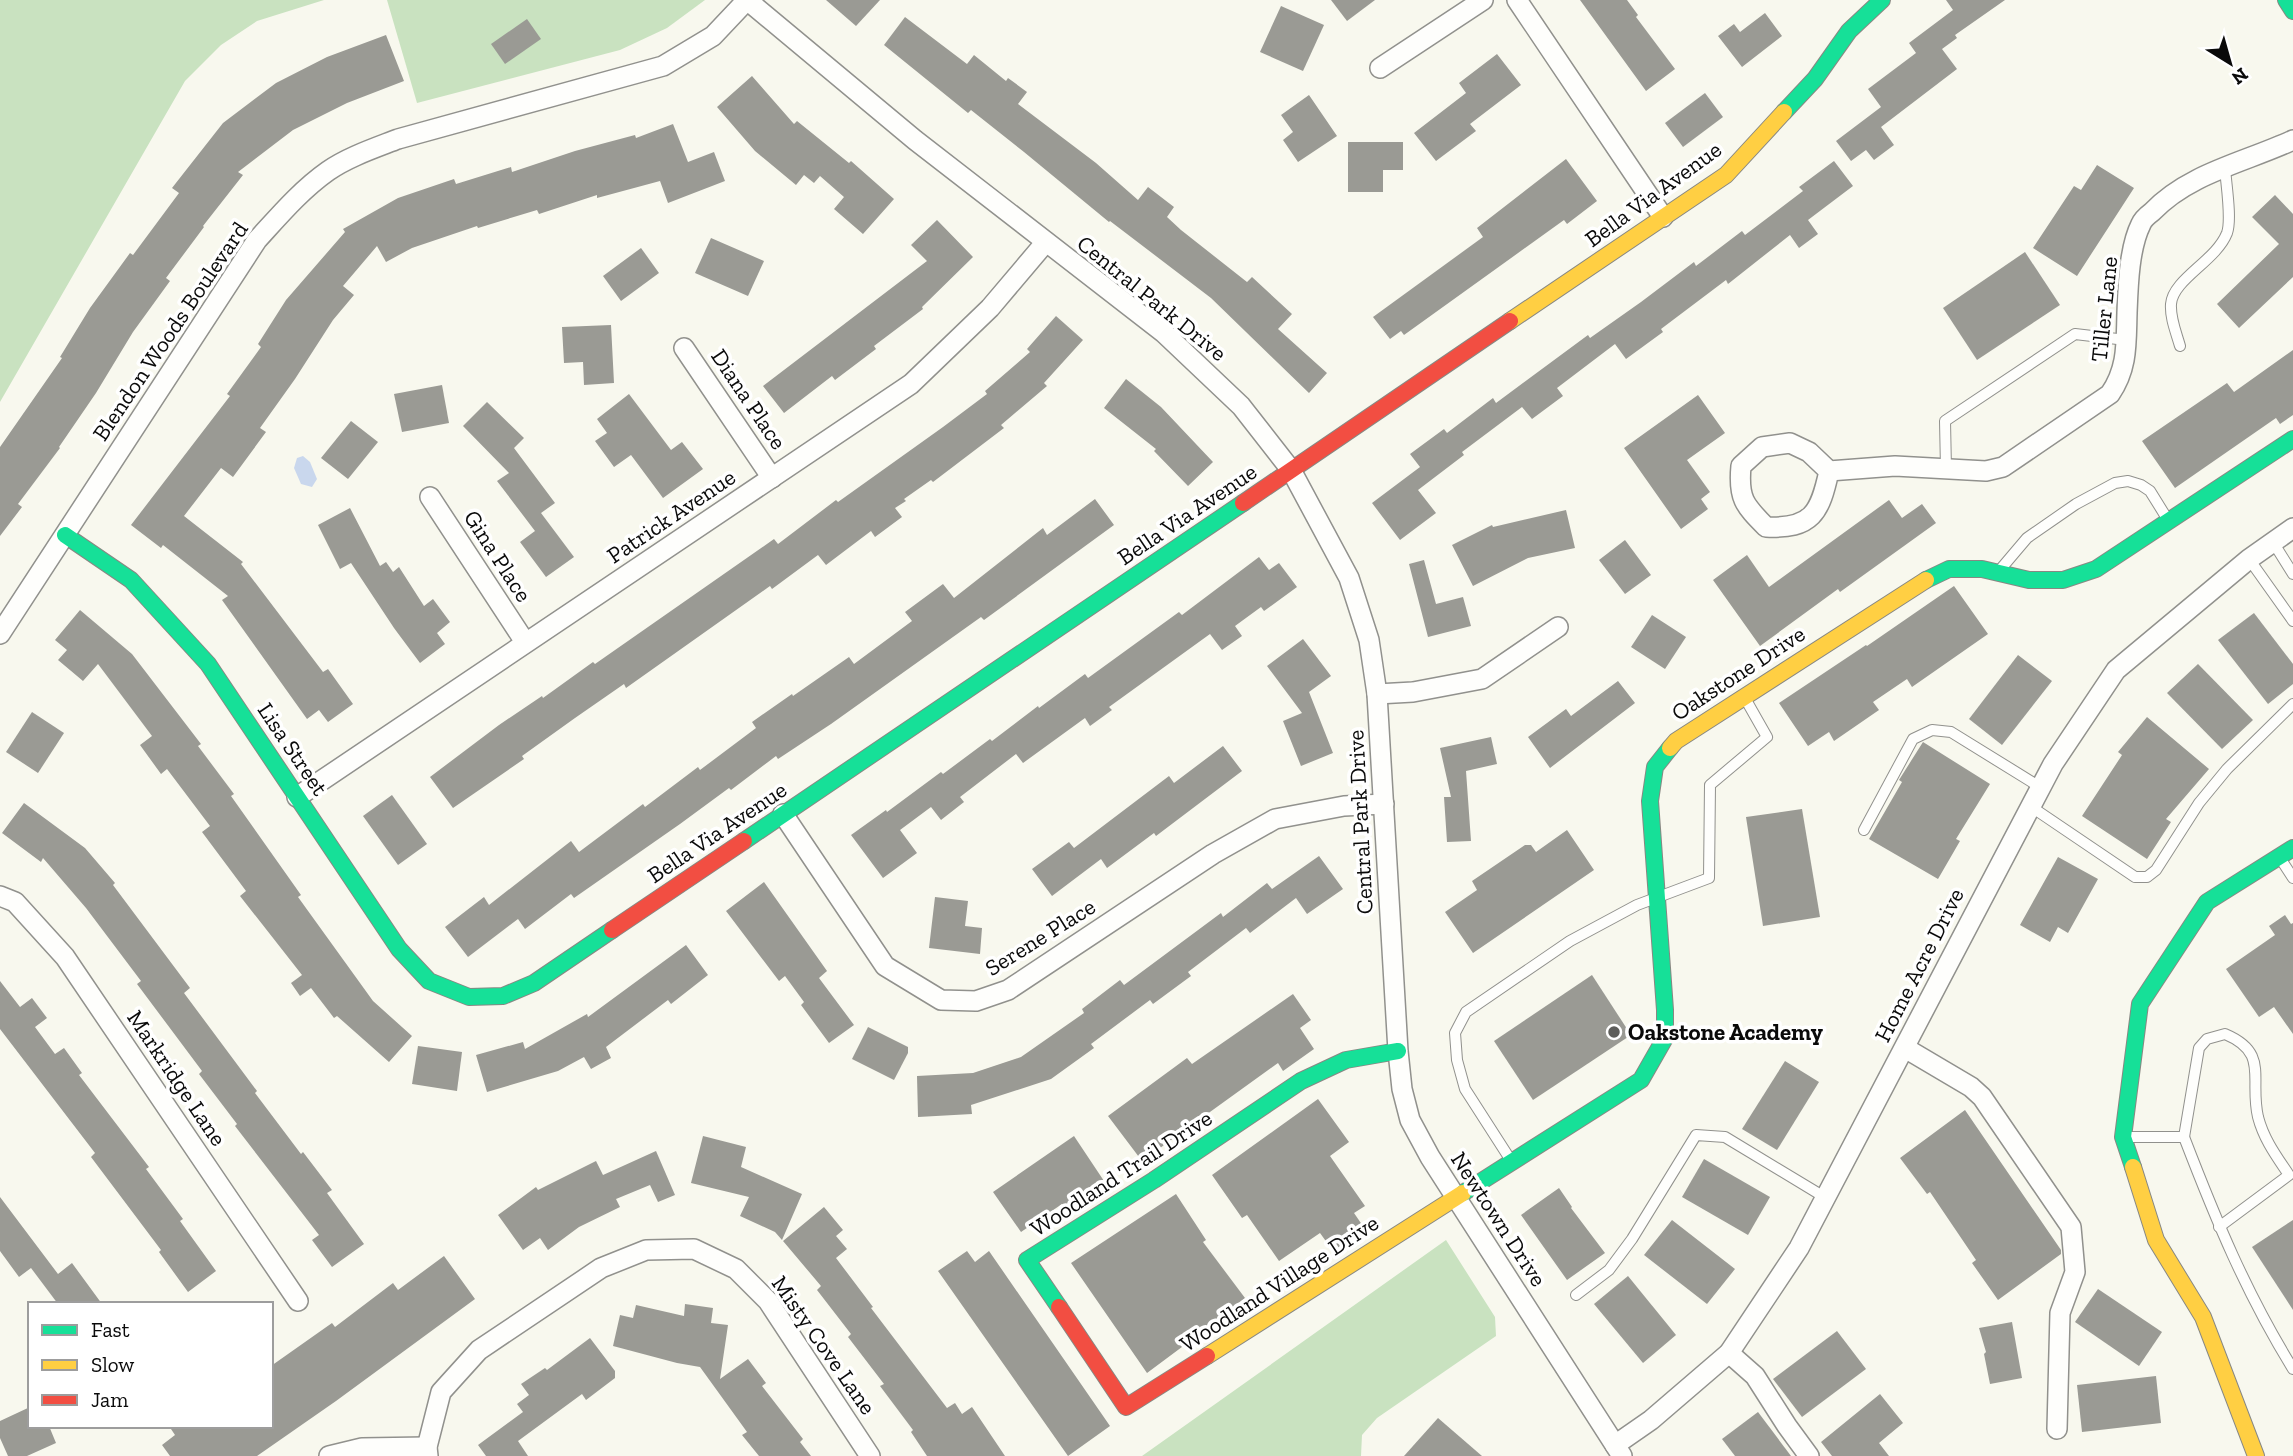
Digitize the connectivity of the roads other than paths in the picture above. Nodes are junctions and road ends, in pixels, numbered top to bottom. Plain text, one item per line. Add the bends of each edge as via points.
1 (747, 0) edge
2 (1483, 0) edge
3 (1517, 0) edge
4 (1882, 0) edge
5 (2286, 0) edge
6 (2293, 11) edge
7 (1380, 68) dead end
8 (2293, 140) edge
9 (2225, 168) junction
10 (1663, 217) junction
11 (1045, 243) junction
12 (2126, 340) junction
13 (2180, 346) dead end
14 (684, 348) dead end
15 (2293, 439) edge
16 (1946, 469) junction
17 (1292, 470) junction
18 (1829, 471) junction
19 (772, 478) junction
20 (430, 497) dead end
21 (2168, 521) junction
22 (2293, 528) edge
23 (65, 535) junction
24 (2273, 542) junction
25 (2249, 559) junction
26 (1997, 573) junction
27 (2293, 574) edge
28 (2293, 621) edge
29 (1558, 626) dead end
30 (0, 634) edge
31 (525, 642) junction
32 (1377, 694) junction
33 (1744, 696) junction
34 (2293, 704) edge
35 (2040, 787) junction
36 (298, 797) junction
37 (1384, 804) junction
38 (2030, 806) junction
39 (783, 814) junction
40 (1864, 830) dead end
41 (2286, 852) edge
42 (2293, 878) edge
43 (0, 896) edge
44 (1657, 897) junction
45 (1394, 986) joint
46 (469, 997) joint
47 (1905, 1048) junction
48 (1398, 1051) junction
49 (2184, 1137) junction
50 (2123, 1138) junction
51 (1512, 1163) junction
52 (1826, 1198) junction
53 (1457, 1199) junction
54 (2219, 1227) junction
55 (1576, 1295) dead end
56 (298, 1301) dead end
57 (1729, 1353) junction
58 (2293, 1369) edge
59 (1126, 1407) joint
60 (2057, 1429) dead end
61 (1618, 1451) edge
62 (427, 1452) edge
63 (329, 1456) edge
64 (870, 1456) edge
65 (1809, 1456) edge
66 (2256, 1456) edge

1 - 11 street, Central Park Drive
1 - 23 street, Blendon Woods Boulevard via 713,36 663,66 398,139 329,170 257,240
2 - 7 street
3 - 10 street
4 - 10 street, Bella Via Avenue via 1849,31 1815,79 1726,175
5 - 6 street
8 - 9 street, Tiller Lane
9 - 12 street, Tiller Lane via 2168,195 2142,222 2129,270
9 - 13 lane via 2228,231 2214,255 2180,283 2171,300
10 - 17 street, Bella Via Avenue
11 - 17 street, Central Park Drive via 1164,333 1241,406
11 - 19 street, Patrick Avenue via 990,308 911,384
12 - 16 street, Tiller Lane via 2121,379 2110,394 2003,467
12 - 16 lane via 2075,334 1945,421
14 - 19 street, Diana Place
15 - 21 street, Oakstone Drive
16 - 18 street, Tiller Lane via 1895,466
17 - 32 street, Central Park Drive via 1349,578 1369,640
17 - 39 street, Bella Via Avenue
18 - 18 street via 1822,502 1808,520 1788,528 1766,527 1749,509 1739,488 1741,466 1762,447 1790,443 1810,452
19 - 31 street, Patrick Avenue
20 - 31 street, Gina Place
21 - 26 street, Oakstone Drive via 2096,569 2063,580 2029,580
21 - 26 lane via 2150,491 2129,481 2115,483 2027,538
22 - 24 street, Home Acre Drive
23 - 30 street, Blendon Woods Boulevard
23 - 36 street, Lisa Street via 131,580 208,664
24 - 25 street, Home Acre Drive
24 - 27 lane
25 - 28 lane
25 - 35 street, Home Acre Drive via 2116,670
26 - 33 street, Oakstone Drive via 1949,569 1917,584
29 - 32 street via 1482,678
31 - 36 street, Patrick Avenue
32 - 37 street, Central Park Drive
33 - 44 street, Oakstone Drive via 1676,741 1655,767 1650,801
33 - 44 lane via 1767,737 1710,785 1709,878
34 - 38 lane via 2227,769 2147,877 2135,877
35 - 38 street, Home Acre Drive
35 - 40 lane via 1951,732 1931,730 1913,739
36 - 46 street, Lisa Street via 399,949 429,981
37 - 39 street, Serene Place via 1275,819 1213,853 1009,990 976,1001 941,1000 885,966
37 - 45 street, Central Park Drive
38 - 47 street, Home Acre Drive
39 - 46 street, Bella Via Avenue via 534,983 503,996
41 - 42 lane
41 - 50 street via 2207,902 2140,1004
43 - 56 street, Markridge Lane via 15,902 65,957
44 - 51 street, Oakstone Drive via 1665,1038 1641,1080
44 - 51 lane via 1570,941 1466,1012 1455,1033 1465,1089
45 - 48 street, Newtown Drive
47 - 52 street, Home Acre Drive
47 - 60 street via 1982,1097 2071,1227 2075,1272 2060,1313
48 - 53 street, Newtown Drive via 1410,1120
48 - 59 street, Woodland Trail Drive via 1346,1060 1301,1081 1027,1260
49 - 50 lane
49 - 54 lane
49 - 54 lane via 2199,1048 2207,1039 2225,1034 2245,1044 2252,1053 2258,1118 2265,1138 2290,1175
50 - 66 street via 2156,1240 2203,1317
51 - 53 street, Oakstone Drive
52 - 55 lane via 1724,1137 1696,1135 1609,1270
52 - 57 street, Home Acre Drive via 1799,1248
53 - 59 street, Woodland Village Drive
53 - 61 street, Newtown Drive
54 - 58 lane via 2262,1319
57 - 61 street, Home Acre Drive
57 - 65 street via 1755,1376
62 - 63 street via 362,1448
62 - 64 street, Misty Cove Lane via 441,1392 479,1350 601,1268 646,1250 694,1250 736,1269 768,1301

